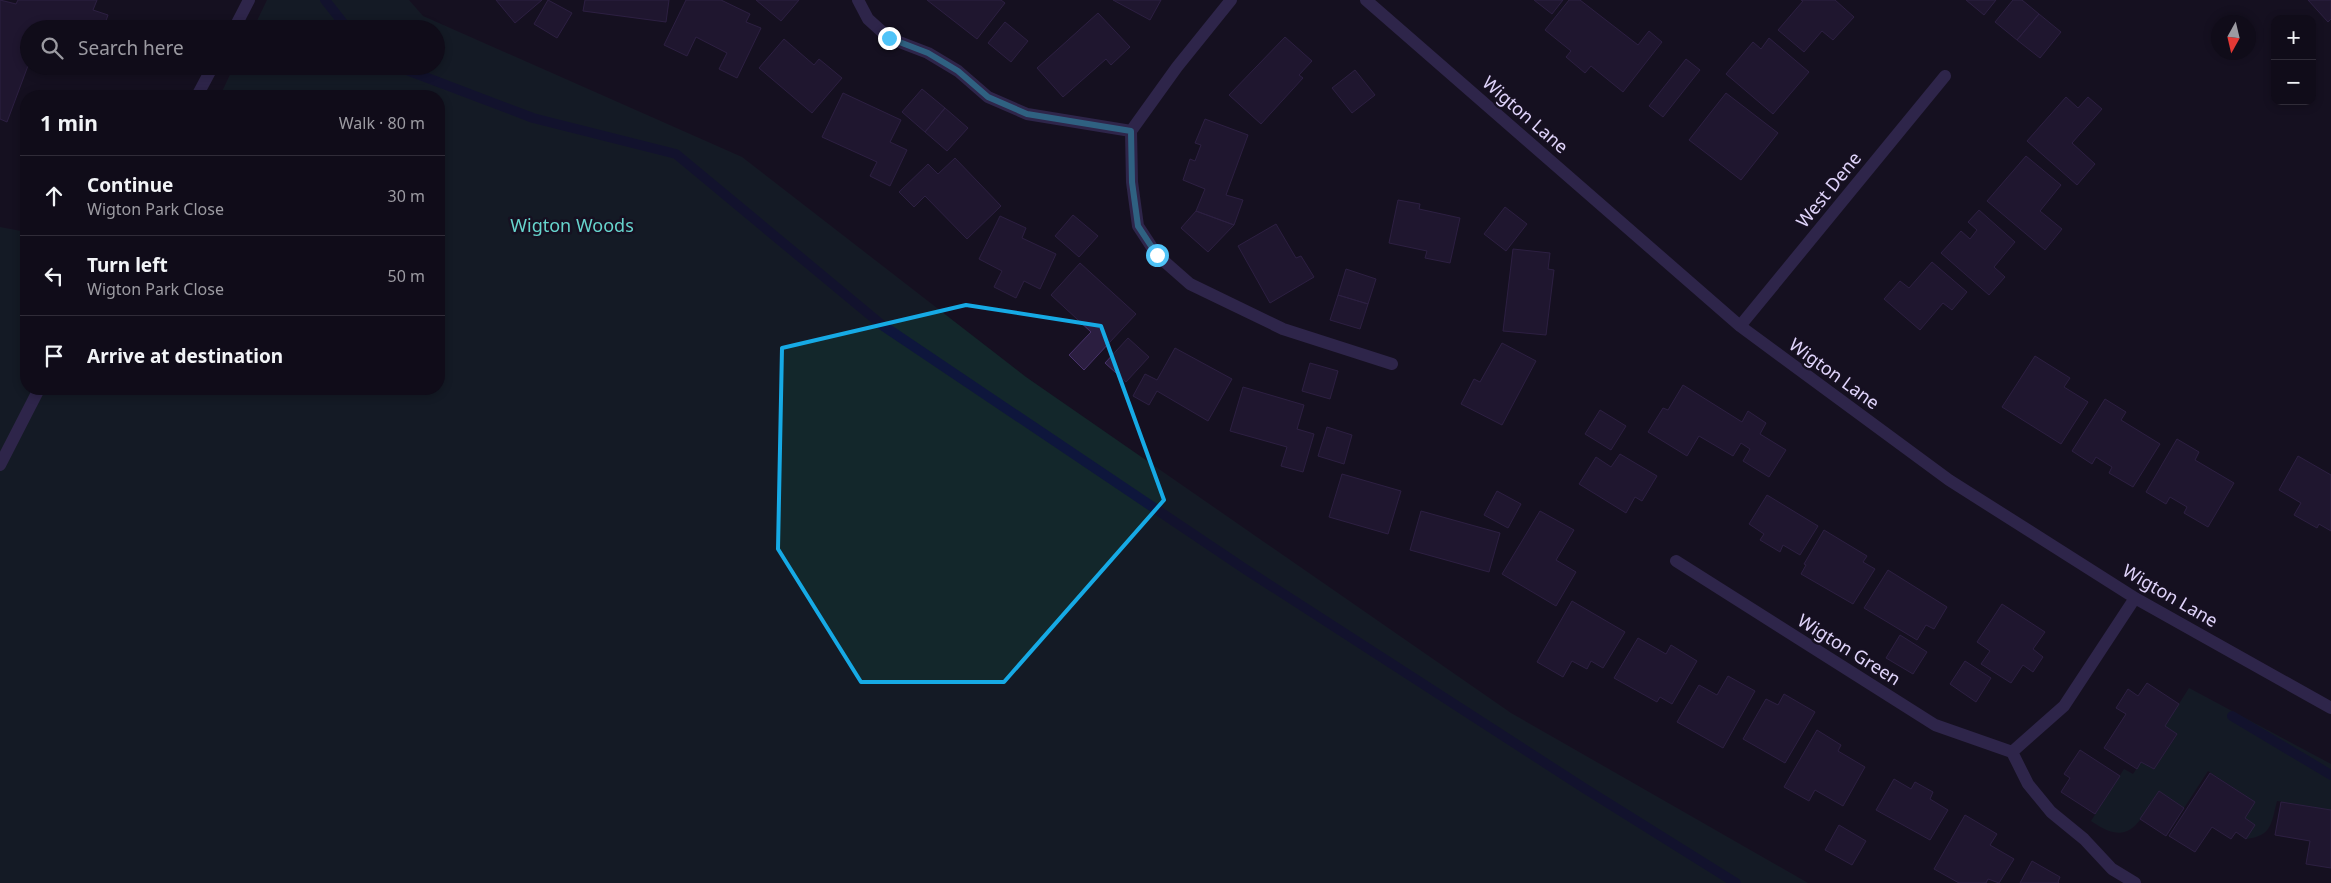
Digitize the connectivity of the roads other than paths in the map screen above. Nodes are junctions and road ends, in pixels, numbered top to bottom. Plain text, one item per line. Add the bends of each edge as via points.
1 (249, 0) edge
2 (858, 0) edge
3 (1231, 0) edge
4 (1366, 0) edge
5 (239, 20) edge
6 (208, 75) edge
7 (1945, 76) dead end
8 (200, 90) edge
9 (1131, 131) junction
10 (1740, 326) junction
11 (1392, 364) dead end
12 (36, 395) edge
13 (0, 465) edge
14 (1676, 561) dead end
15 (2135, 598) junction
16 (2331, 708) edge
17 (2012, 752) junction
18 (2135, 883) edge

1 - 5 street
2 - 9 street via 868,19 889,38 958,71 988,97 1027,114
3 - 9 street
4 - 10 street, Wigton Lane
6 - 8 street
7 - 10 street, West Dene
9 - 11 street via 1132,182 1138,226 1157,255 1190,284 1284,329
10 - 15 street, Wigton Lane via 1949,480
12 - 13 street
14 - 17 street, Wigton Green via 1935,725
15 - 16 street, Wigton Lane
15 - 17 street via 2064,706
17 - 18 street via 2028,784 2051,812 2084,839 2112,869

